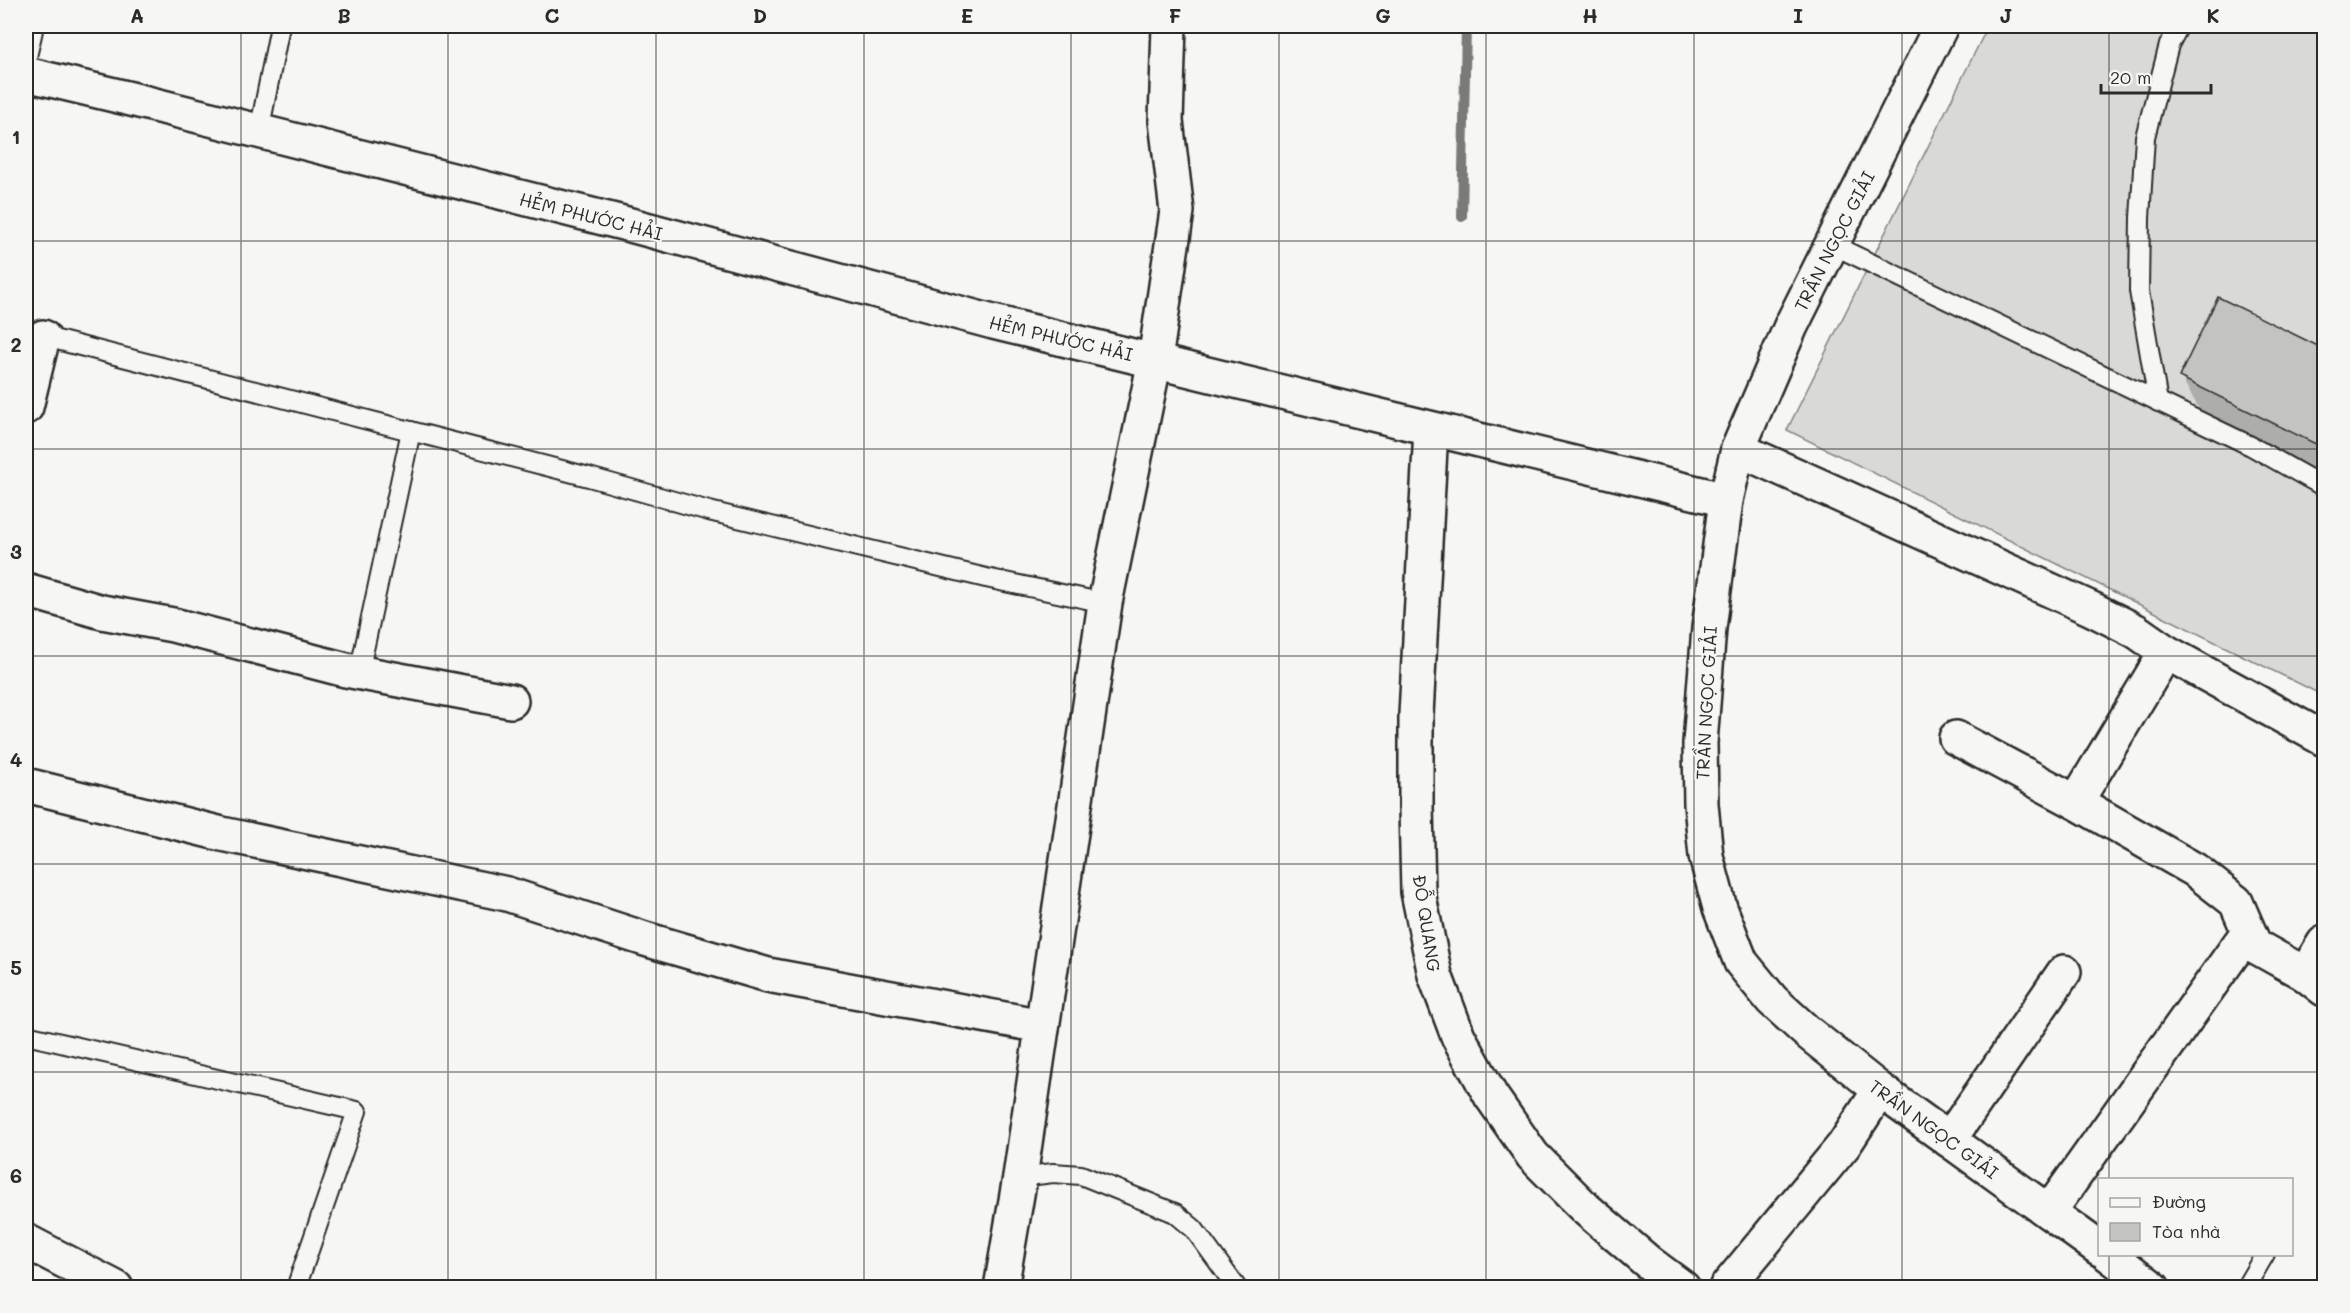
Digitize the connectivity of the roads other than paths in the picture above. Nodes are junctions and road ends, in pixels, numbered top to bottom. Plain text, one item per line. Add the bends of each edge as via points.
1 (34, 26) edge
2 (280, 26) edge
3 (1169, 26) edge
4 (1941, 26) edge
5 (2179, 26) edge
6 (26, 61) edge
7 (26, 74) edge
8 (259, 132) junction
9 (1833, 245) junction
10 (34, 334) edge
11 (1155, 360) junction
12 (2158, 402) junction
13 (26, 406) edge
14 (1431, 429) junction
15 (411, 431) junction
16 (1738, 449) junction
17 (2325, 487) edge
18 (1726, 500) junction
19 (26, 590) edge
20 (1105, 603) junction
21 (2166, 652) junction
22 (359, 673) junction
23 (511, 701) dead end
24 (1956, 738) dead end
25 (2325, 739) edge
26 (26, 785) edge
27 (2076, 802) junction
28 (2248, 932) junction
29 (2325, 943) edge
30 (2064, 972) dead end
31 (2315, 982) edge
32 (1042, 1026) junction
33 (26, 1035) edge
34 (1880, 1090) junction
35 (1949, 1140) junction
36 (1020, 1177) junction
37 (2049, 1212) junction
38 (26, 1241) edge
39 (2098, 1248) edge
40 (2111, 1256) edge
41 (2264, 1256) edge
42 (116, 1287) edge
43 (296, 1287) edge
44 (1001, 1287) edge
45 (1237, 1287) edge
46 (1683, 1287) edge
47 (1726, 1287) edge
48 (2153, 1287) edge
49 (2244, 1287) edge

1 - 6 lane
2 - 8 lane
3 - 11 street via 1166,121 1177,211
4 - 9 street, TRẦN NGỌC GIẢI
5 - 12 lane via 2169,45 2145,137 2140,218 2139,291
7 - 8 street, HẺM PHƯỚC HẢI
8 - 11 street, HẺM PHƯỚC HẢI via 993,322
9 - 12 lane
9 - 16 street, TRẦN NGỌC GIẢI via 1791,326
10 - 13 street
10 - 15 lane
11 - 14 street, HẺM PHƯỚC HẢI
11 - 20 street
12 - 17 lane
14 - 18 street, HẺM PHƯỚC HẢI
14 - 46 street, ĐỖ QUANG via 1416,784 1418,892 1435,975 1458,1036 1491,1096 1533,1156 1586,1209
15 - 20 lane via 709,511
15 - 22 lane
16 - 18 street, TRẦN NGỌC GIẢI
16 - 21 street via 2092,609 2136,631
18 - 34 street, TRẦN NGỌC GIẢI via 1709,628 1700,743 1706,856 1720,908 1741,962 1806,1031
19 - 22 street
20 - 32 street
21 - 25 street
21 - 27 street
22 - 23 street
24 - 27 street
26 - 32 street via 222,834 507,894 768,975
27 - 28 street via 2217,886 2236,902
28 - 31 street via 2255,946
28 - 37 street
29 - 31 street
30 - 35 street
32 - 36 street
33 - 43 lane via 357,1111
34 - 35 street, TRẦN NGỌC GIẢI
34 - 47 street via 1844,1145
35 - 37 street, TRẦN NGỌC GIẢI
36 - 44 street
36 - 45 lane via 1081,1175 1175,1213 1194,1229
37 - 39 street, TRẦN NGỌC GIẢI
38 - 42 street
40 - 48 street
41 - 49 lane

